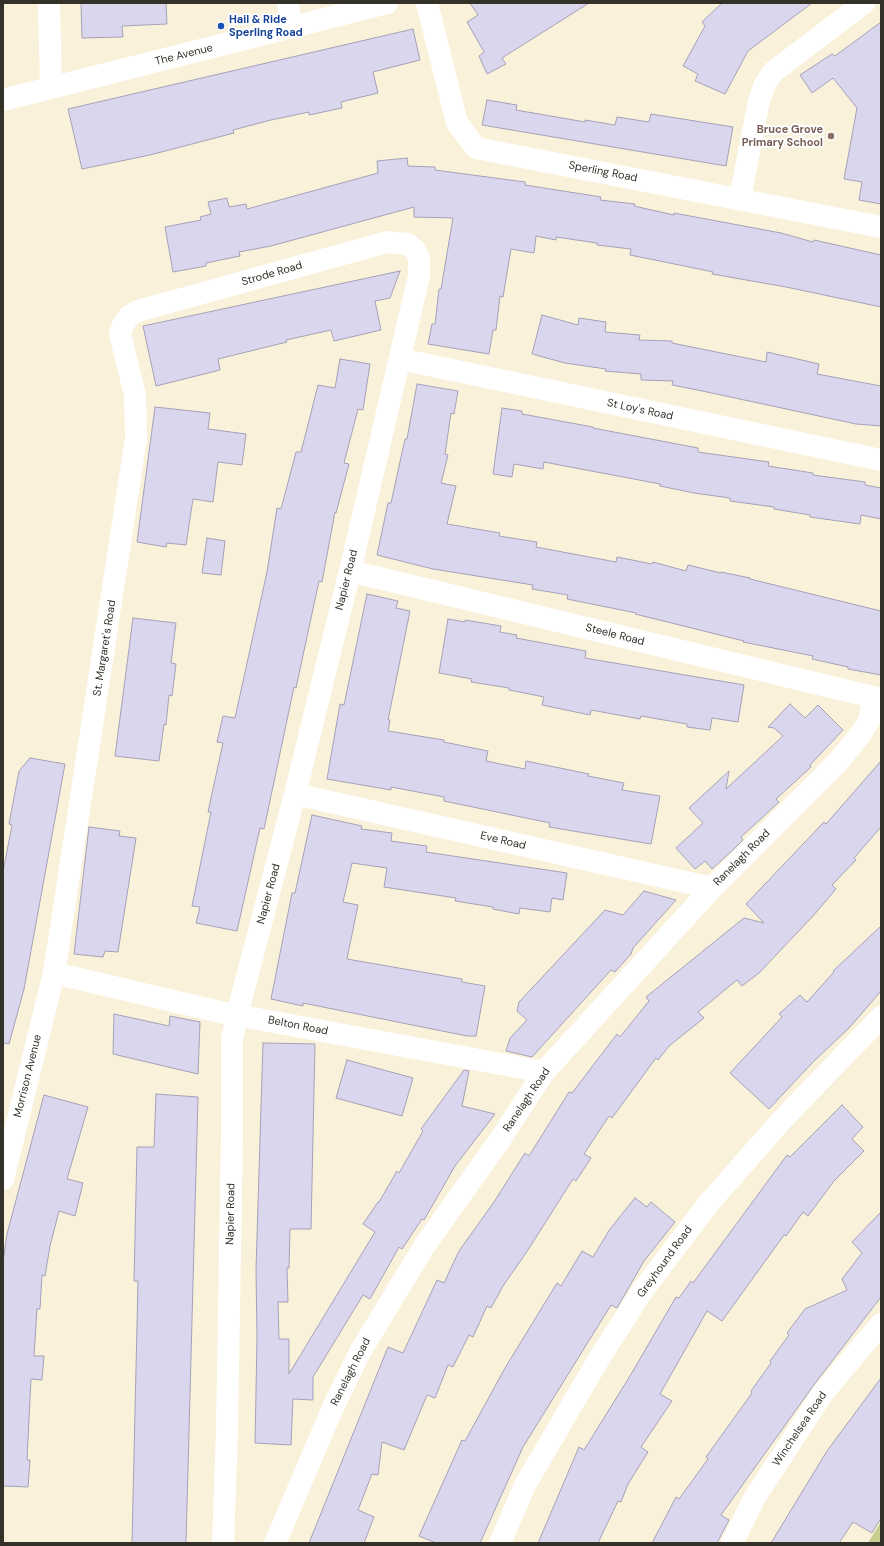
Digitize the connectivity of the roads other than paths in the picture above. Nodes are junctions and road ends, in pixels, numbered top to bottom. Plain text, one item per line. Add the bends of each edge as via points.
1 (49, 3) edge
2 (288, 3) edge
3 (387, 3) edge
4 (427, 3) edge
5 (864, 3) edge
6 (291, 28) junction
7 (51, 87) junction
8 (3, 100) edge
9 (740, 198) junction
10 (881, 227) edge
11 (419, 259) joint
12 (123, 325) joint
13 (400, 359) junction
14 (881, 460) edge
15 (350, 572) junction
16 (876, 698) edge
17 (294, 794) junction
18 (712, 888) junction
19 (54, 973) junction
20 (237, 1015) junction
21 (881, 1017) edge
22 (544, 1072) junction
23 (3, 1179) edge
24 (881, 1324) edge
25 (223, 1543) edge
26 (274, 1543) edge
27 (500, 1543) edge
28 (732, 1543) edge

1 - 7 street
2 - 6 street
3 - 6 street, The Avenue
4 - 9 street, Sperling Road via 457,124 476,148
5 - 9 street via 773,72 765,84 759,101
6 - 7 street, The Avenue
7 - 8 street, The Avenue
9 - 10 street, Sperling Road
11 - 12 street, Strode Road via 415,250 408,244 386,242 138,311 129,316
11 - 13 street, Napier Road via 419,276
12 - 19 street, St. Margaret's Road via 120,333 135,395 136,438
13 - 14 street, St Loy's Road
13 - 15 street, Napier Road
15 - 16 street, Steele Road
15 - 17 street, Napier Road
16 - 18 street, Ranelagh Road via 870,719 838,762
17 - 18 street, Eve Road
17 - 20 street, Napier Road
18 - 22 street, Ranelagh Road
19 - 20 street, Belton Road
19 - 23 street, Morrison Avenue
20 - 22 street, Belton Road
20 - 25 street, Napier Road via 232,1040
21 - 27 street, Greyhound Road via 780,1121 708,1204 643,1290 525,1485
22 - 26 street, Ranelagh Road via 499,1141 425,1245 360,1352
24 - 28 street, Winchelsea Road via 823,1393 755,1497

